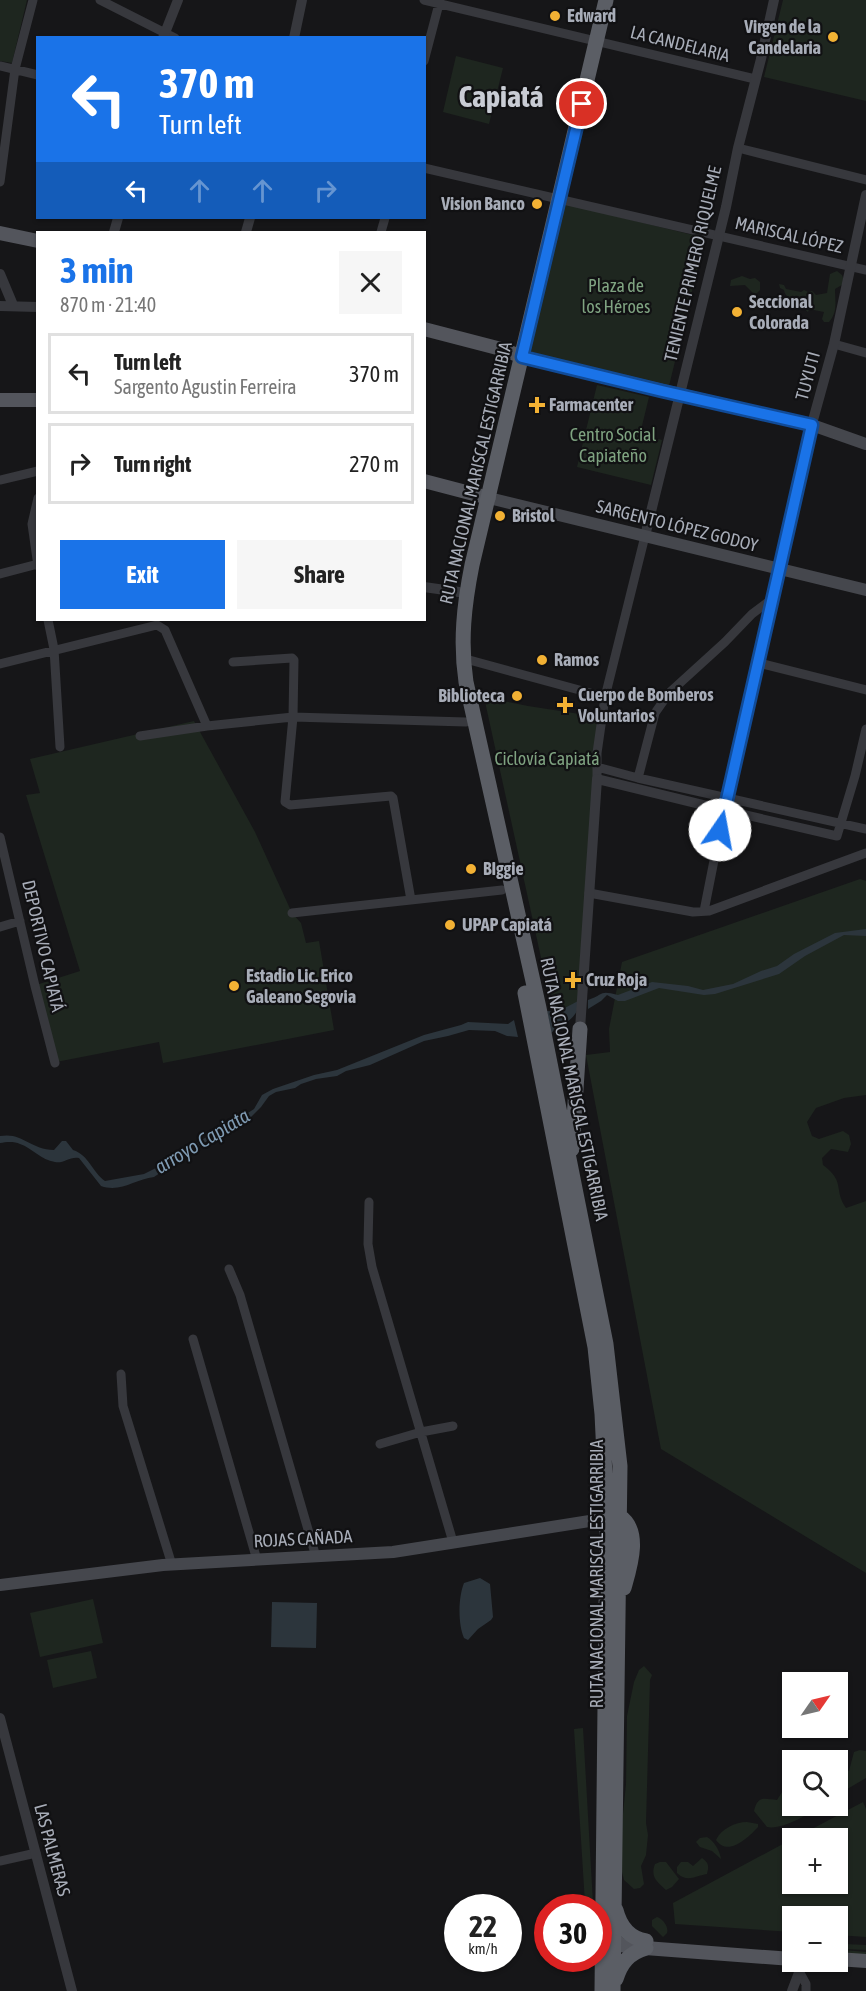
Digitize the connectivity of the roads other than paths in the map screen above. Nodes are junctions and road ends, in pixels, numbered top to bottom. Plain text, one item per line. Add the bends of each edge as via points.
1 (33, 0) edge
2 (100, 0) edge
3 (178, 0) edge
4 (302, 0) edge
5 (424, 0) edge
6 (598, 0) edge
7 (606, 0) edge
8 (774, 0) edge
9 (440, 2) edge
10 (164, 35) edge
11 (294, 36) edge
12 (593, 40) junction
13 (426, 54) edge
14 (0, 66) edge
15 (15, 69) junction
16 (36, 74) edge
17 (755, 79) junction
18 (738, 148) junction
19 (426, 168) edge
20 (866, 180) edge
21 (0, 182) edge
22 (866, 195) edge
23 (554, 199) junction
24 (0, 233) edge
25 (718, 236) junction
26 (36, 242) edge
27 (850, 266) junction
28 (866, 270) edge
29 (0, 274) edge
30 (0, 306) edge
31 (12, 306) junction
32 (36, 307) edge
33 (426, 330) edge
34 (426, 335) edge
35 (834, 344) junction
36 (866, 353) edge
37 (518, 356) junction
38 (679, 394) junction
39 (0, 400) edge
40 (36, 400) edge
41 (812, 425) junction
42 (866, 444) edge
43 (36, 471) edge
44 (0, 480) edge
45 (426, 482) edge
46 (484, 497) junction
47 (36, 507) edge
48 (645, 536) junction
49 (36, 557) edge
50 (36, 565) edge
51 (779, 569) junction
52 (0, 574) edge
53 (426, 587) edge
54 (866, 590) edge
55 (459, 592) junction
56 (772, 599) junction
57 (48, 621) edge
58 (151, 623) edge
59 (54, 649) junction
60 (462, 658) junction
61 (233, 662) dead end
62 (759, 663) junction
63 (0, 664) edge
64 (866, 690) edge
65 (605, 697) junction
66 (293, 717) junction
67 (466, 722) junction
68 (207, 726) junction
69 (866, 729) edge
70 (140, 736) dead end
71 (60, 747) dead end
72 (597, 767) junction
73 (638, 778) junction
74 (597, 779) junction
75 (728, 798) junction
76 (724, 810) junction
77 (840, 823) junction
78 (866, 829) edge
79 (0, 839) edge
80 (866, 853) edge
81 (502, 890) junction
82 (590, 893) junction
83 (411, 900) junction
84 (704, 911) junction
85 (292, 913) dead end
86 (20, 921) junction
87 (0, 927) edge
88 (533, 1009) junction
89 (580, 1029) joint
90 (540, 1043) junction
91 (55, 1063) dead end
92 (572, 1176) junction
93 (369, 1202) dead end
94 (229, 1269) dead end
95 (193, 1339) dead end
96 (121, 1374) dead end
97 (453, 1426) dead end
98 (421, 1432) junction
99 (380, 1444) dead end
100 (613, 1517) junction
101 (453, 1542) junction
102 (316, 1557) junction
103 (257, 1560) junction
104 (172, 1565) junction
105 (0, 1585) edge
106 (0, 1718) edge
107 (604, 1836) junction
108 (36, 1853) junction
109 (0, 1861) edge
110 (614, 1901) junction
111 (615, 1942) junction
112 (648, 1944) junction
113 (782, 1956) edge
114 (848, 1960) edge
115 (866, 1961) edge
116 (800, 1973) joint
117 (609, 1990) edge
118 (72, 1991) edge
119 (792, 1991) edge
120 (806, 1991) edge

1 - 15 street
2 - 10 street
3 - 10 street
4 - 11 street
5 - 9 street, LA CANDELARIA
6 - 12 highway, RUTA NACIONAL MARISCAL ESTIGARRIBIA
7 - 12 highway, RUTA NACIONAL MARISCAL ESTIGARRIBIA
8 - 17 street, TENIENTE PRIMERO RIQUELME
9 - 12 street, LA CANDELARIA
9 - 13 street
12 - 17 street, LA CANDELARIA
12 - 23 highway, RUTA NACIONAL MARISCAL ESTIGARRIBIA
14 - 15 street
15 - 16 street
15 - 21 street
17 - 18 street, TENIENTE PRIMERO RIQUELME
18 - 20 street
18 - 25 street, TENIENTE PRIMERO RIQUELME
19 - 23 street, MARISCAL LÓPEZ
22 - 27 street, TUYUTI
23 - 25 street, MARISCAL LÓPEZ
23 - 37 highway, RUTA NACIONAL MARISCAL ESTIGARRIBIA
24 - 26 main road
25 - 27 street, MARISCAL LÓPEZ
25 - 38 street, TENIENTE PRIMERO RIQUELME
27 - 28 street, MARISCAL LÓPEZ
27 - 35 street, TUYUTI
29 - 31 street
30 - 31 street
31 - 32 street
33 - 37 main road
34 - 37 main road
35 - 36 street
35 - 41 street, TUYUTI
37 - 38 main road
37 - 46 highway, RUTA NACIONAL MARISCAL ESTIGARRIBIA
38 - 41 main road
38 - 48 street, TENIENTE PRIMERO RIQUELME
39 - 40 main road
41 - 42 main road
41 - 51 street, TUYUTI
43 - 44 street
45 - 46 main road
46 - 48 main road, SARGENTO LÓPEZ GODOY
46 - 55 highway, RUTA NACIONAL MARISCAL ESTIGARRIBIA
46 - 60 highway, RUTA NACIONAL MARISCAL ESTIGARRIBIA via 463,621
47 - 49 street via 32,524
48 - 51 main road, SARGENTO LÓPEZ GODOY
48 - 65 street
50 - 52 street
51 - 54 main road, SARGENTO LÓPEZ GODOY
51 - 56 street, TUYUTI
53 - 55 street
55 - 67 highway, RUTA NACIONAL MARISCAL ESTIGARRIBIA via 454,658
56 - 62 street, TUYUTI
56 - 73 street via 669,693 655,713
57 - 59 street
58 - 59 street
58 - 68 street via 165,630
59 - 63 street
59 - 71 street
60 - 65 street
60 - 88 highway, RUTA NACIONAL MARISCAL ESTIGARRIBIA
61 - 66 street via 292,658
62 - 64 street
62 - 75 street, TUYUTI
65 - 72 street
66 - 67 street
66 - 68 street
66 - 83 street via 285,802 290,805 391,796
67 - 81 highway, RUTA NACIONAL MARISCAL ESTIGARRIBIA
68 - 70 street
69 - 77 street
72 - 73 street
72 - 74 street
73 - 75 street
74 - 76 street
74 - 82 street
75 - 76 street, TUYUTI
75 - 77 street
76 - 77 street via 837,836
76 - 84 street
77 - 78 street
79 - 86 street, DEPORTIVO CAPIATÁ
80 - 84 street
81 - 83 street
81 - 88 highway, RUTA NACIONAL MARISCAL ESTIGARRIBIA
82 - 84 street
82 - 89 street
83 - 85 street
86 - 87 street
86 - 91 street, DEPORTIVO CAPIATÁ
88 - 90 highway, RUTA NACIONAL MARISCAL ESTIGARRIBIA
89 - 92 highway
90 - 92 highway, RUTA NACIONAL MARISCAL ESTIGARRIBIA
90 - 100 highway, RUTA NACIONAL MARISCAL ESTIGARRIBIA via 595,1347
92 - 100 highway, RUTA NACIONAL MARISCAL ESTIGARRIBIA via 606,1344 620,1466
93 - 98 street via 372,1267
94 - 102 street
95 - 103 street
96 - 104 street via 123,1406
97 - 98 street
98 - 99 street
98 - 101 street
100 - 101 main road, ROJAS CAÑADA
100 - 107 highway, RUTA NACIONAL MARISCAL ESTIGARRIBIA
100 - 110 highway, RUTA NACIONAL MARISCAL ESTIGARRIBIA via 619,1603
101 - 102 main road, ROJAS CAÑADA via 393,1552
102 - 103 main road, ROJAS CAÑADA
103 - 104 main road, ROJAS CAÑADA
104 - 105 main road, ROJAS CAÑADA
106 - 108 street, LAS PALMERAS
107 - 111 highway via 606,1920
107 - 117 highway, RUTA NACIONAL MARISCAL ESTIGARRIBIA
108 - 109 street
108 - 118 street, LAS PALMERAS
110 - 111 highway, RUTA NACIONAL MARISCAL ESTIGARRIBIA
110 - 112 highway via 625,1930
111 - 112 main road
111 - 117 highway, RUTA NACIONAL MARISCAL ESTIGARRIBIA
112 - 113 main road
112 - 117 highway via 622,1963
114 - 115 main road
116 - 119 street
116 - 120 street

